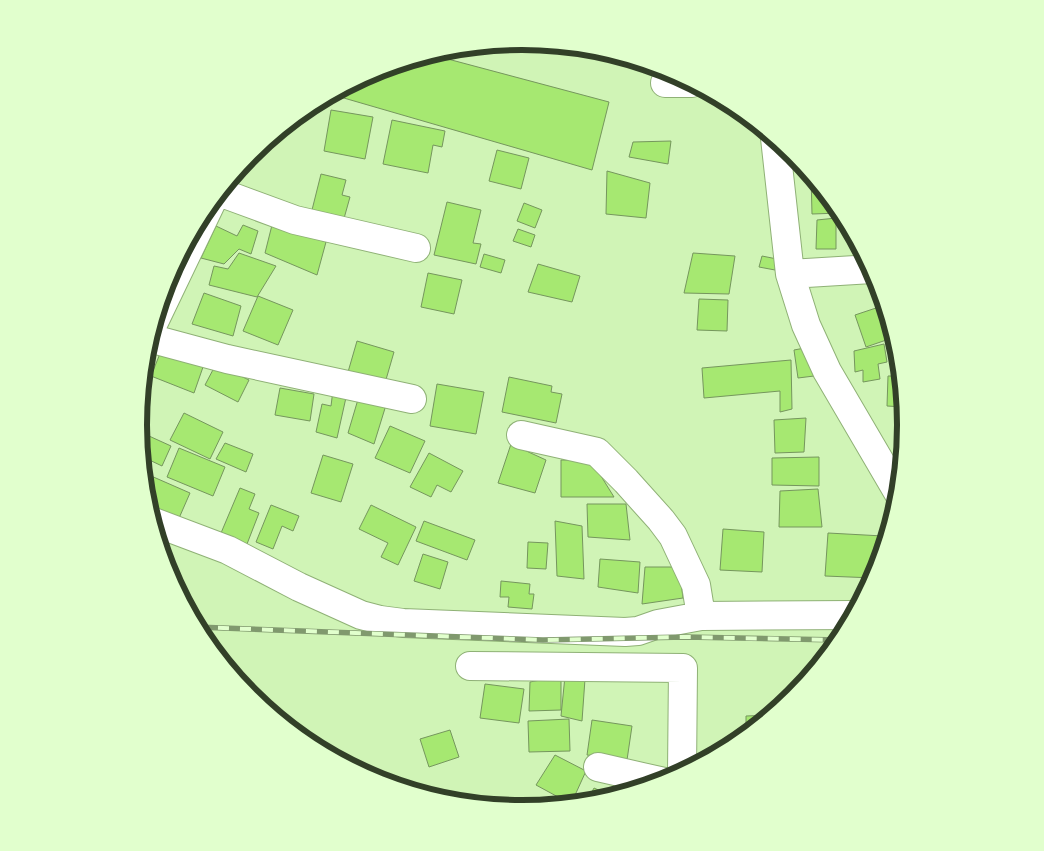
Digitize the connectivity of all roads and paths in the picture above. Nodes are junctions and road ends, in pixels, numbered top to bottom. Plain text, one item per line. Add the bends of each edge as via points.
1 (664, 83) dead end
2 (675, 83) edge
3 (776, 149) edge
4 (226, 195) edge
5 (416, 248) dead end
6 (864, 270) edge
7 (790, 274) junction
8 (156, 340) edge
9 (412, 399) dead end
10 (521, 435) dead end
11 (893, 482) edge
12 (159, 524) edge
13 (846, 614) edge
14 (701, 616) junction
15 (470, 666) dead end
16 (682, 765) edge
17 (598, 767) dead end
18 (649, 779) edge

1 - 2 street
3 - 7 street
4 - 5 street via 295,220
6 - 7 street
7 - 11 street via 806,325 827,371
8 - 9 street via 227,359
10 - 14 street via 597,452 626,481 672,536 696,585
12 - 14 street via 228,550 299,587 361,615 380,620 625,632
13 - 14 street
15 - 16 street via 682,668
17 - 18 street

